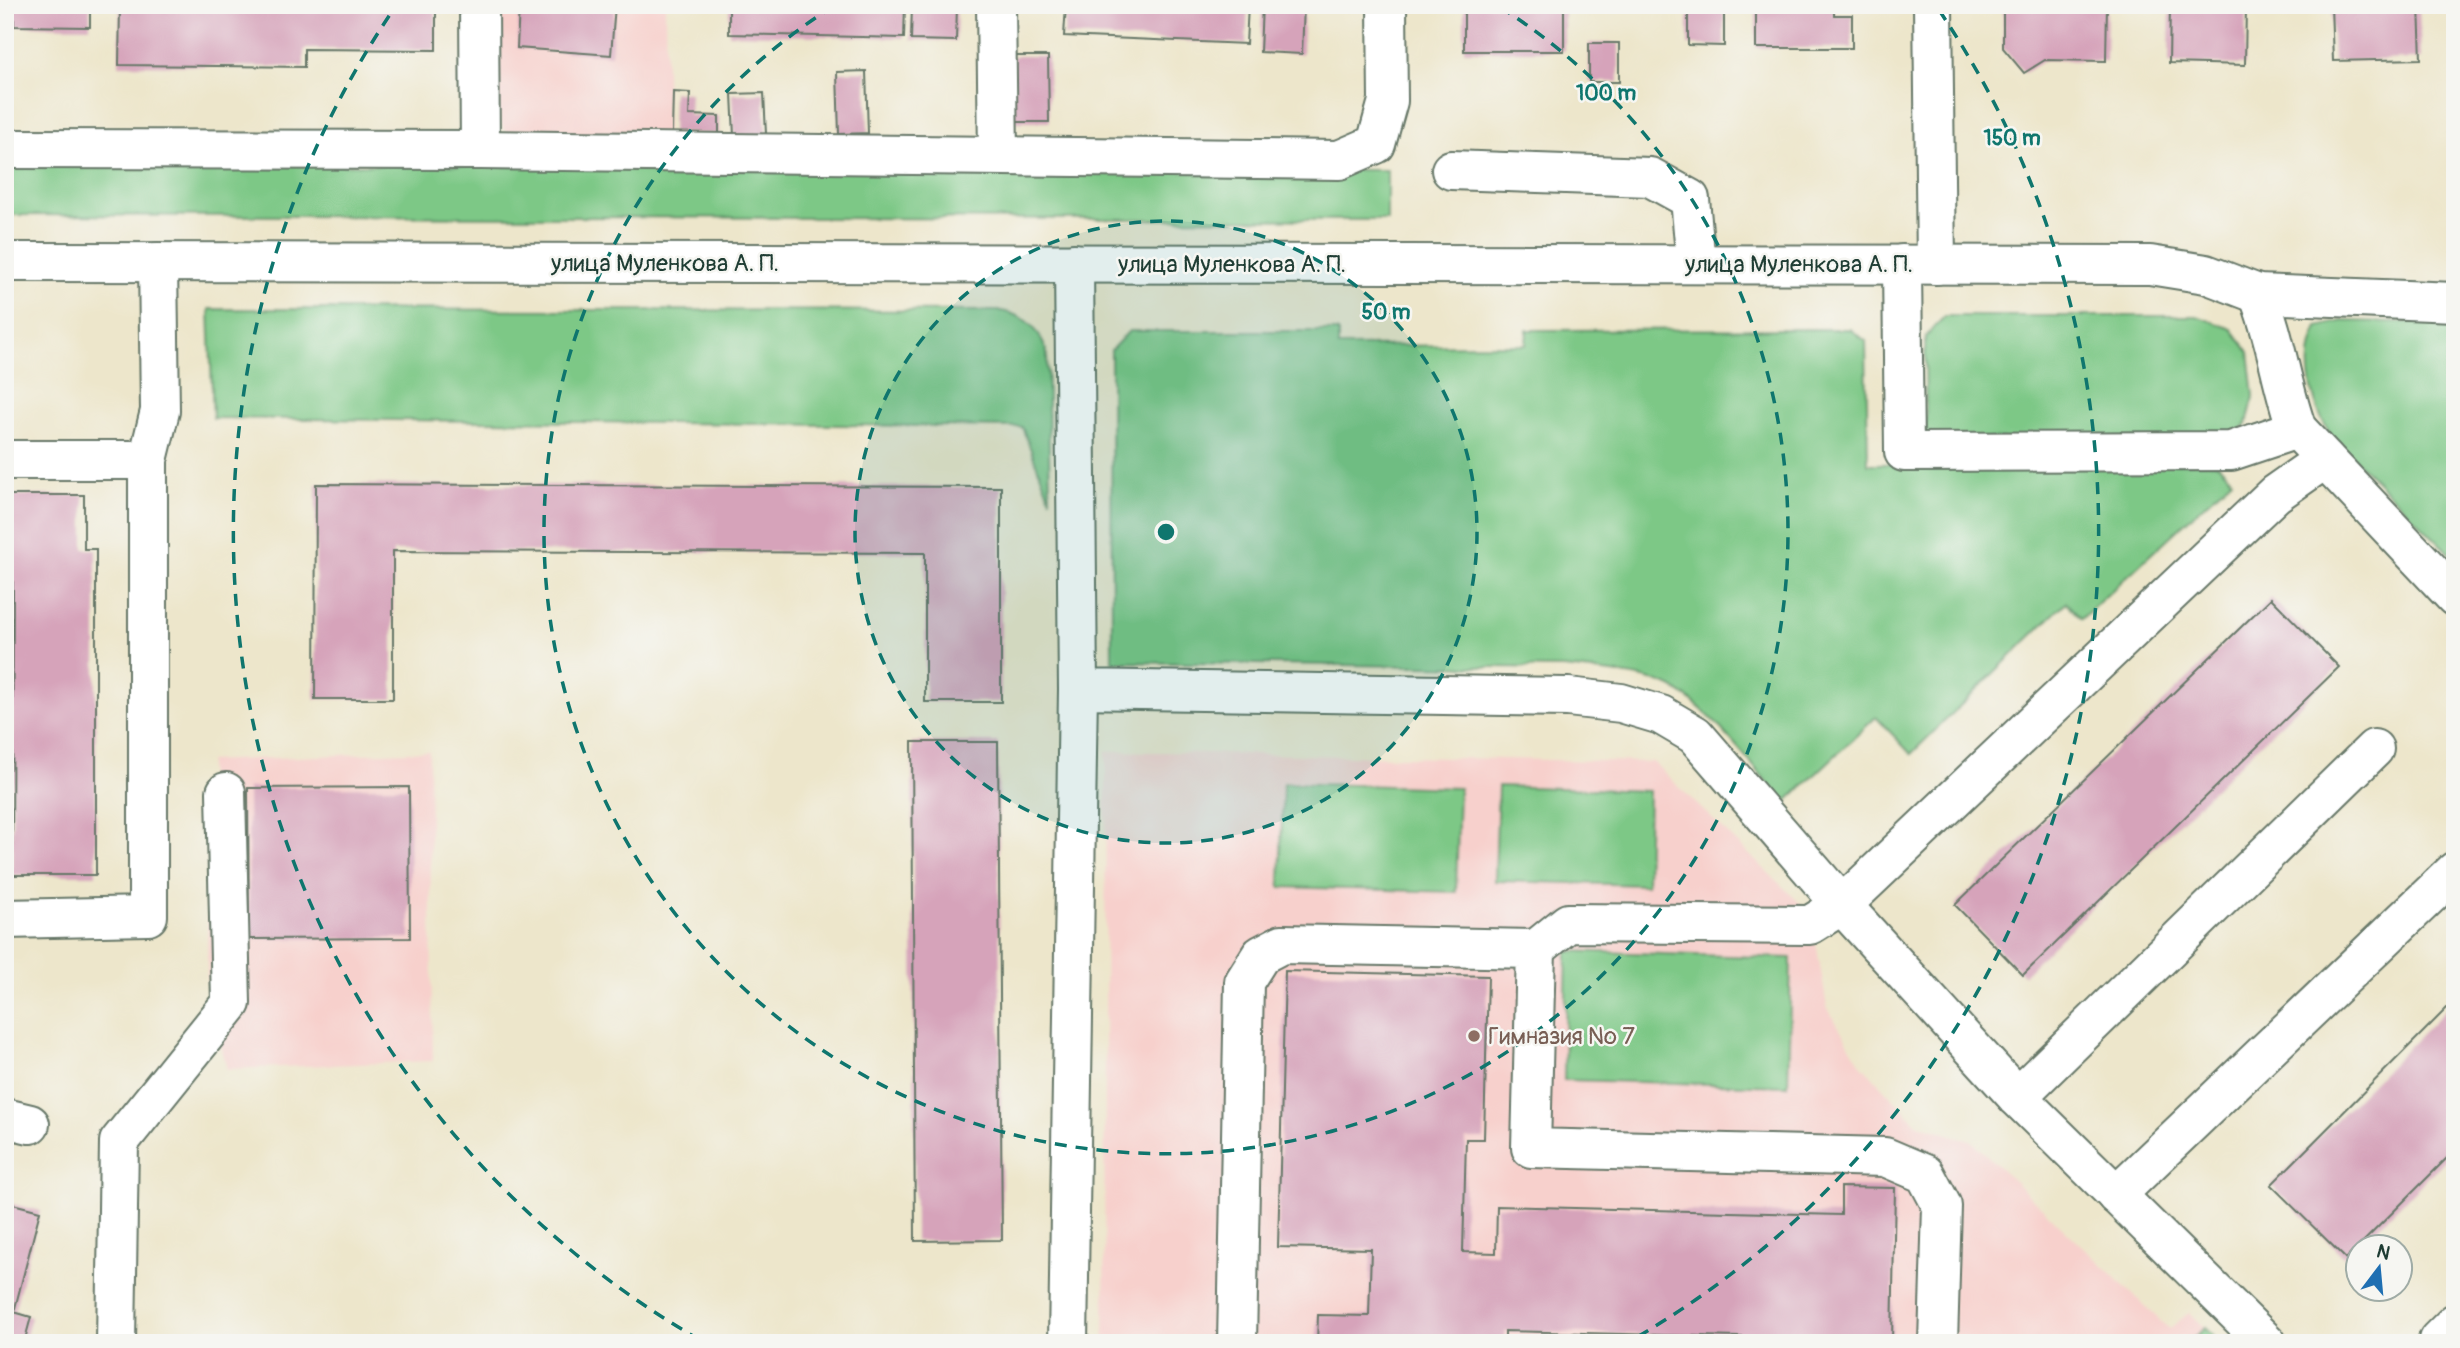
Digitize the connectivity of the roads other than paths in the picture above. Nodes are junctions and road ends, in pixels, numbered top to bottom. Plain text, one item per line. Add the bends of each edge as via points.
1 (479, 5) edge
2 (996, 5) edge
3 (1387, 5) edge
4 (1933, 5) edge
5 (5, 149) edge
6 (480, 150) junction
7 (998, 155) junction
8 (1451, 170) dead end
9 (5, 262) edge
10 (158, 262) junction
11 (1074, 263) junction
12 (1696, 264) junction
13 (1919, 265) junction
14 (2258, 294) junction
15 (2455, 302) edge
16 (2297, 429) junction
17 (2325, 459) junction
18 (5, 460) edge
19 (148, 460) junction
20 (2455, 597) edge
21 (1078, 689) junction
22 (2374, 749) dead end
23 (226, 792) dead end
24 (2455, 871) edge
25 (1842, 905) junction
26 (5, 919) edge
27 (1536, 949) junction
28 (2017, 1097) junction
29 (2116, 1195) junction
30 (116, 1343) edge
31 (1068, 1343) edge
32 (1237, 1343) edge
33 (1938, 1343) edge
34 (2267, 1343) edge

1 - 6 street
2 - 7 street
3 - 7 street via 1388,101 1376,144 1339,160
4 - 13 street
5 - 6 street
6 - 7 street
8 - 12 street via 1650,177 1690,199
9 - 10 street, улица Муленкова А. П.
10 - 11 street, улица Муленкова А. П.
10 - 19 street via 160,411
11 - 12 street, улица Муленкова А. П.
11 - 21 street
12 - 13 street, улица Муленкова А. П.
13 - 14 street, улица Муленкова А. П. via 2150,265 2206,274
13 - 16 street via 1904,452 2231,451
14 - 15 street, улица Муленкова А. П.
14 - 16 street via 2271,325
16 - 17 street
17 - 20 street
17 - 25 street via 2275,494
18 - 19 street
19 - 26 street via 148,916
21 - 25 street via 1569,697 1621,703 1661,715 1695,735
21 - 31 street
22 - 28 street
23 - 30 street via 231,1003 119,1142
24 - 29 street
25 - 27 street via 1810,925 1568,923
25 - 28 street
27 - 32 street via 1282,944 1261,955 1244,982
27 - 33 street via 1531,1148 1885,1157 1925,1174 1942,1206
28 - 29 street
29 - 34 street

